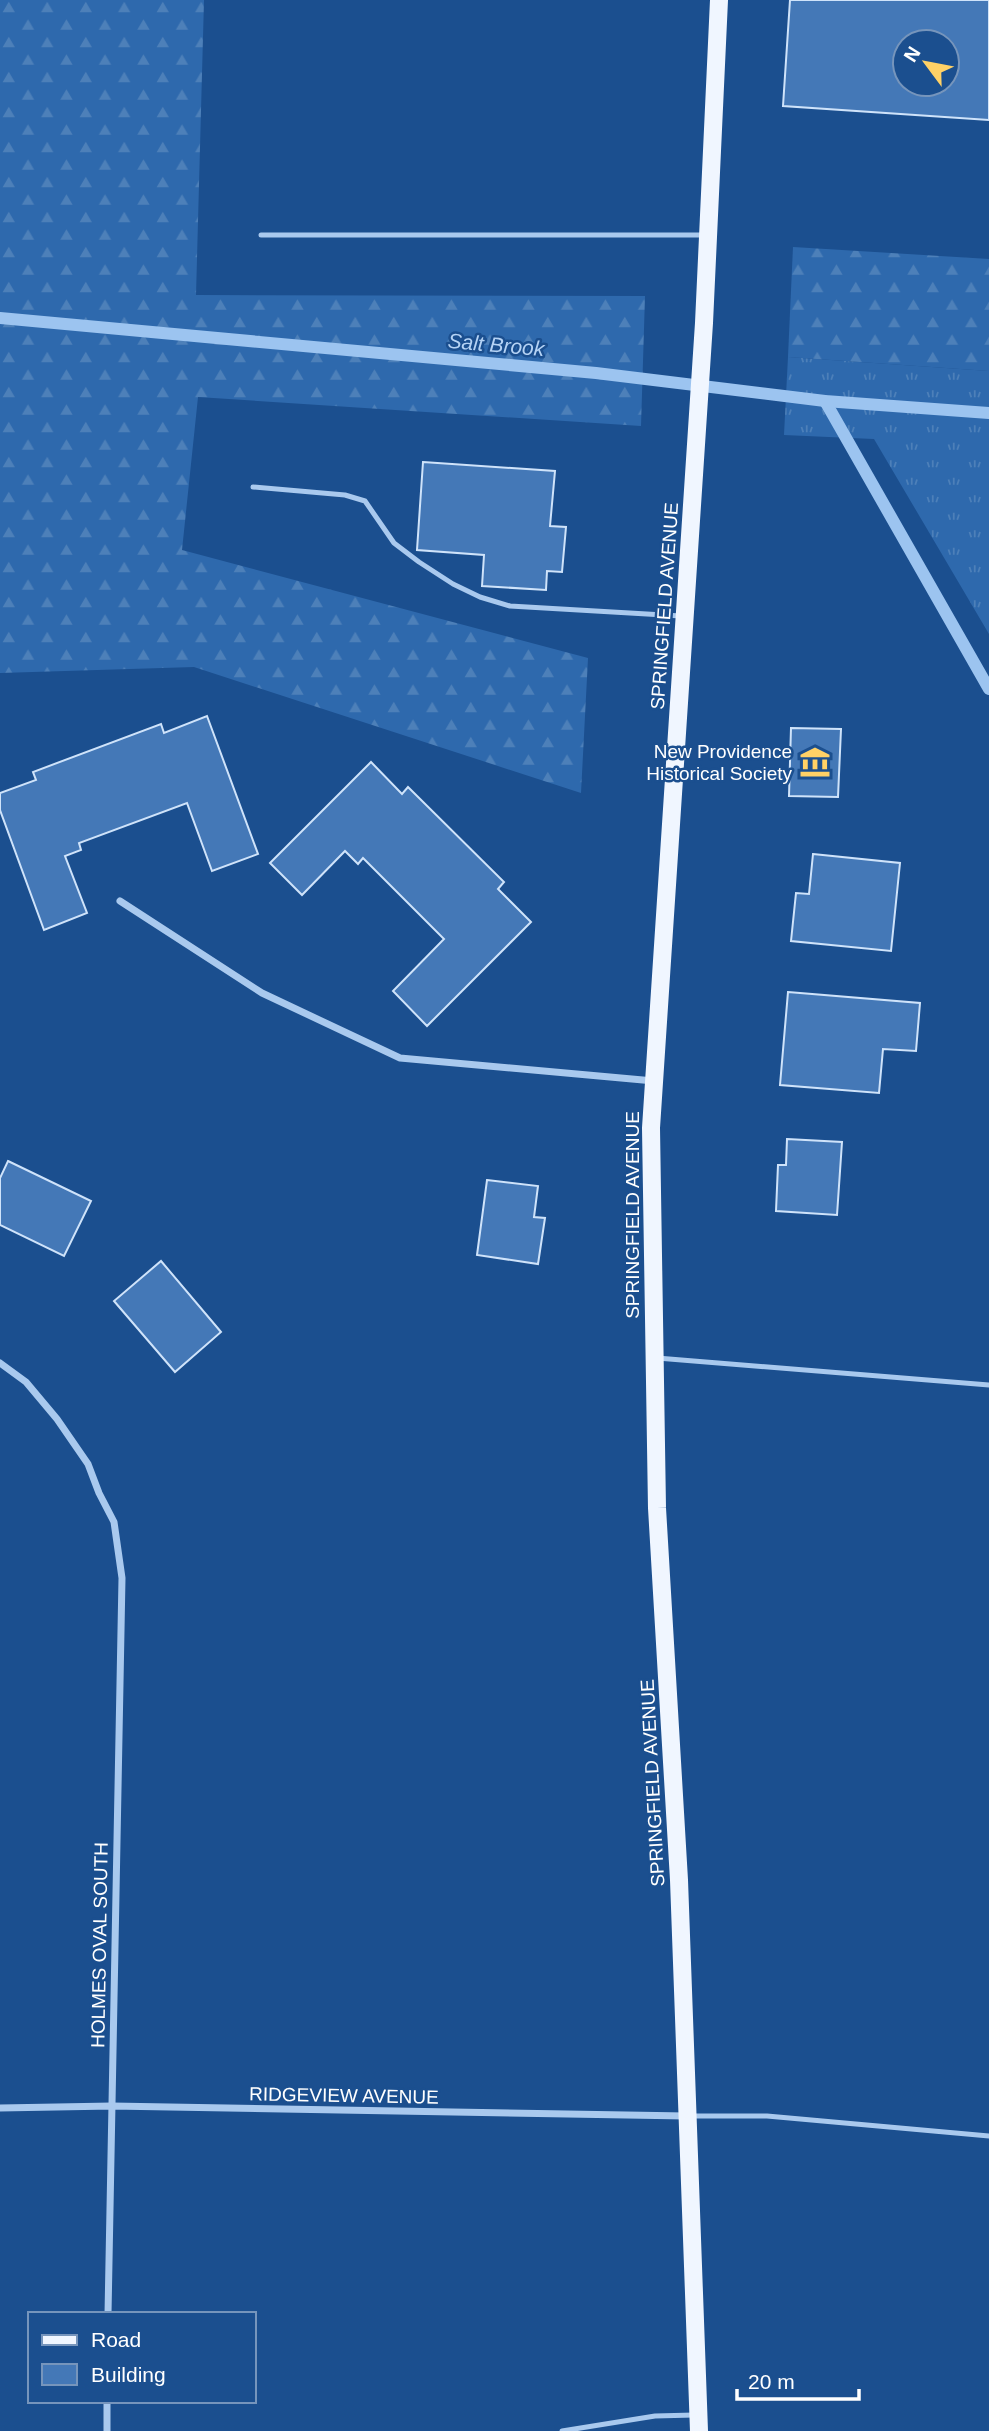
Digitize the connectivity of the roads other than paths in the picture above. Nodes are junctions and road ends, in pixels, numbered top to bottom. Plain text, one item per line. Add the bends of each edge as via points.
1 (719, 0) edge
2 (261, 235) dead end
3 (709, 235) junction
4 (253, 487) dead end
5 (684, 617) junction
6 (120, 901) dead end
7 (654, 1081) junction
8 (655, 1357) junction
9 (0, 1363) edge
10 (989, 1385) edge
11 (112, 2106) junction
12 (0, 2108) edge
13 (687, 2116) junction
14 (989, 2136) edge
15 (108, 2312) edge
16 (107, 2403) edge
17 (699, 2423) edge
18 (107, 2431) edge
19 (562, 2431) edge

1 - 3 main road, SPRINGFIELD AVENUE
2 - 3 lane
3 - 5 main road, SPRINGFIELD AVENUE
4 - 5 lane via 365,501 394,543 480,597 510,606
5 - 7 main road, SPRINGFIELD AVENUE
6 - 7 street via 262,993 400,1058
7 - 8 main road, SPRINGFIELD AVENUE
8 - 10 lane
8 - 13 main road, SPRINGFIELD AVENUE via 657,1508 679,1880
9 - 11 street, HOLMES OVAL SOUTH via 26,1382 57,1419 88,1464 114,1522 122,1578
11 - 12 street, RIDGEVIEW AVENUE
11 - 13 street, RIDGEVIEW AVENUE
11 - 15 street, HOLMES OVAL SOUTH
13 - 14 lane via 767,2116
13 - 17 main road, SPRINGFIELD AVENUE
16 - 18 street
17 - 19 lane via 655,2416

